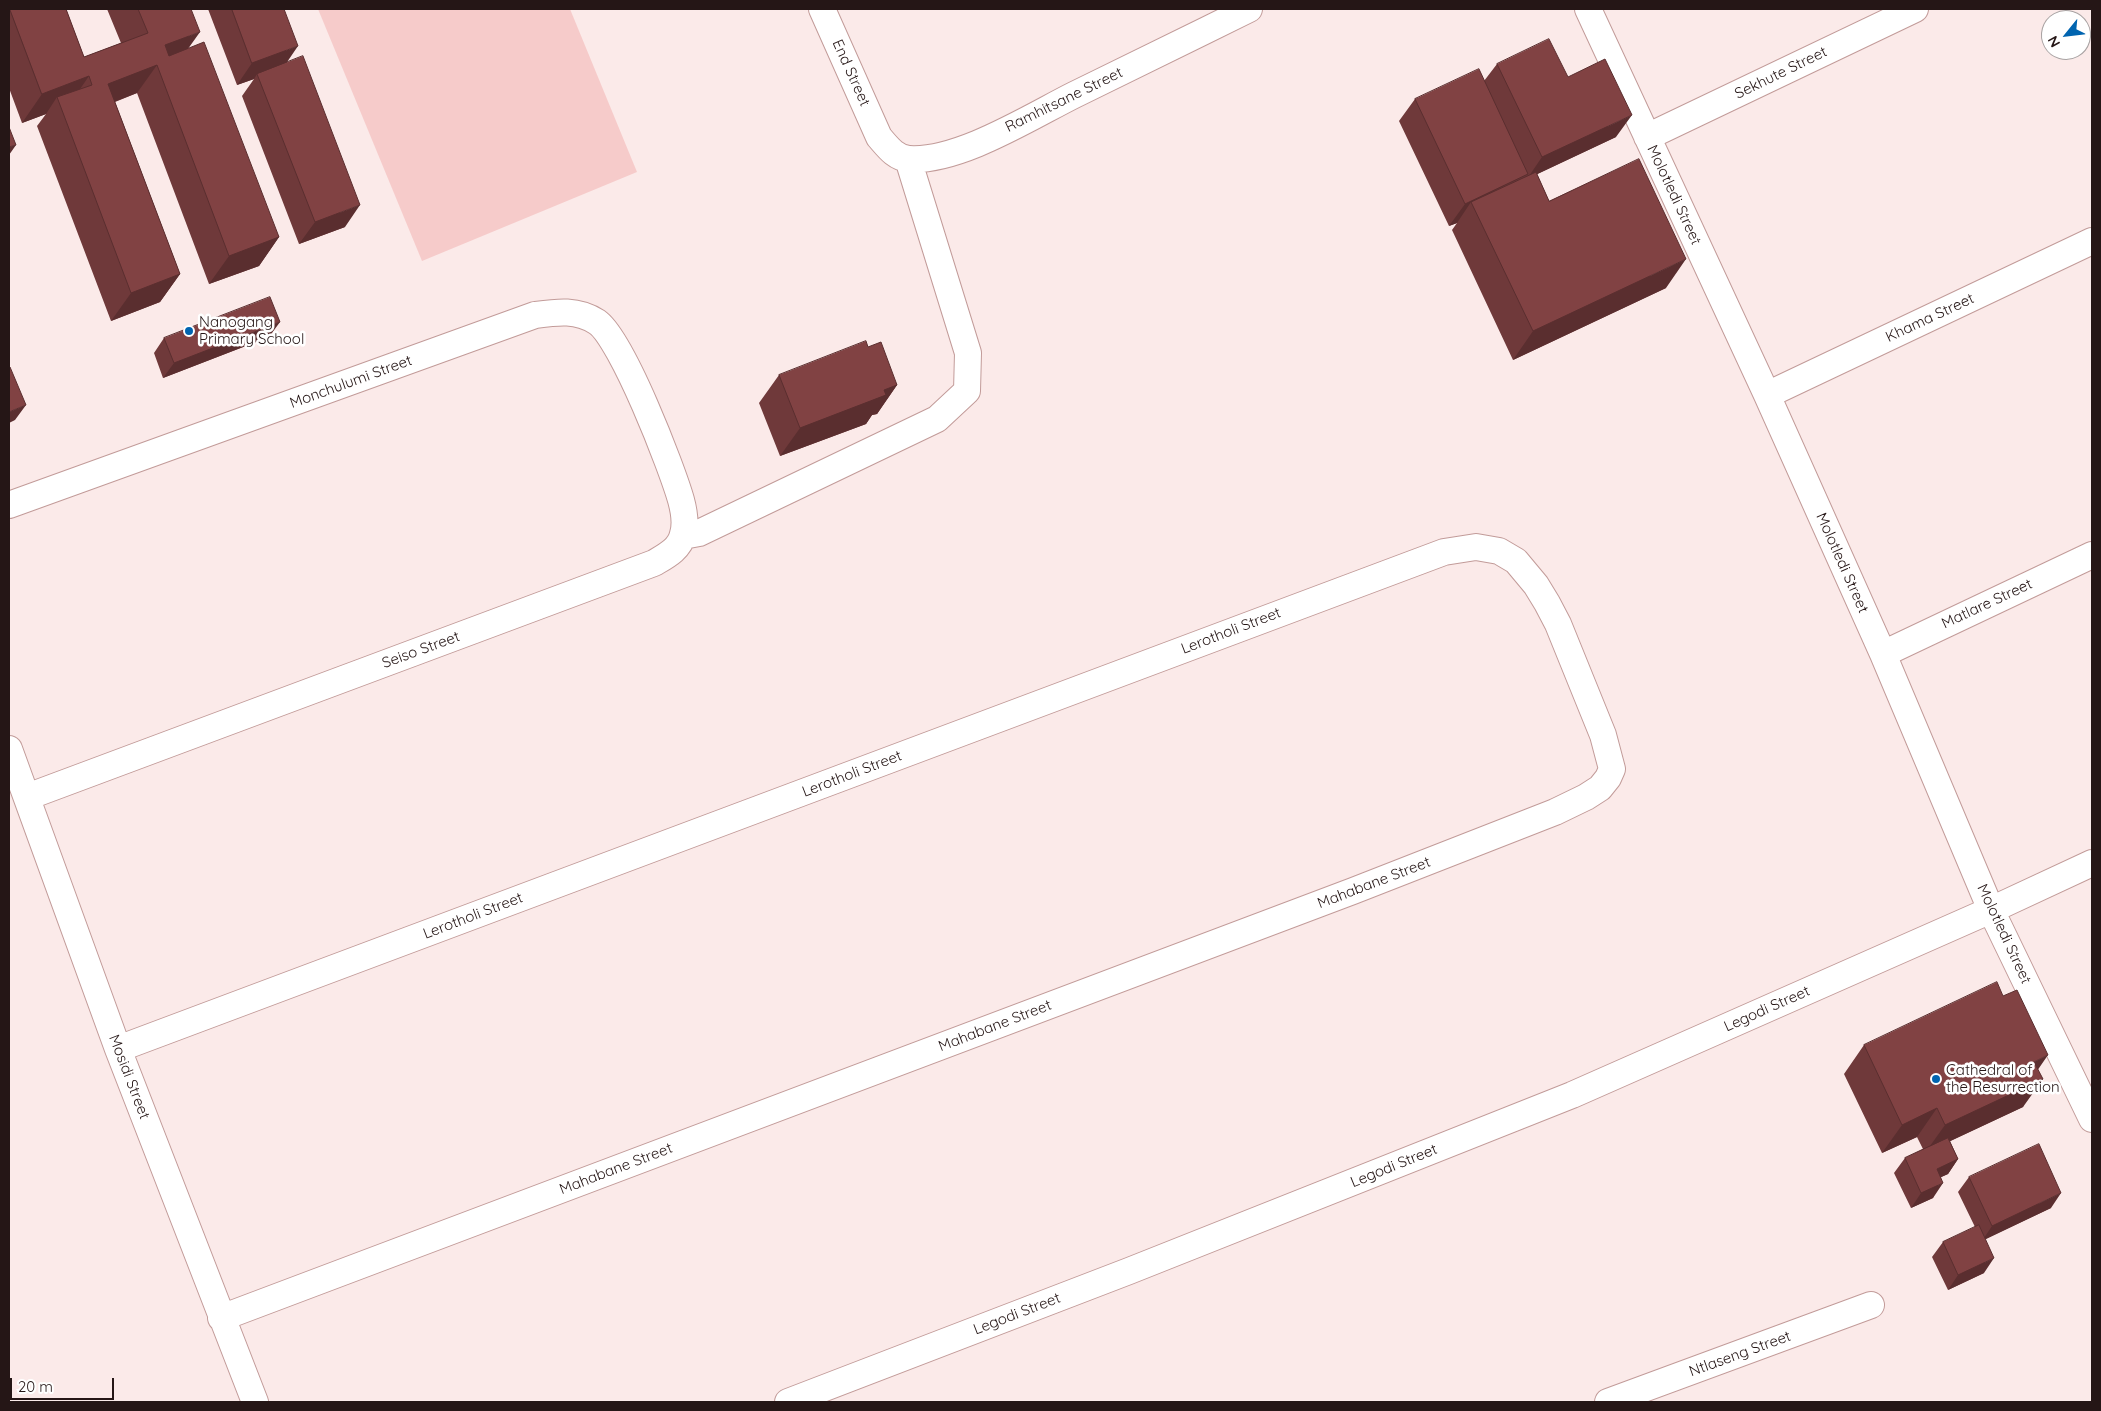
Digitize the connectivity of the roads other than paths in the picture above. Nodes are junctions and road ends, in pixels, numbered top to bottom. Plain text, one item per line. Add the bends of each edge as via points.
1 (822, 9) edge
2 (1249, 9) edge
3 (1588, 9) edge
4 (1915, 9) edge
5 (1647, 137) junction
6 (908, 159) junction
7 (2092, 241) edge
8 (1767, 395) junction
9 (9, 505) edge
10 (683, 536) junction
11 (2092, 555) edge
12 (1558, 624) joint
13 (1883, 654) junction
14 (9, 749) edge
15 (27, 797) junction
16 (2092, 863) edge
17 (1991, 910) junction
18 (118, 1049) junction
19 (2092, 1119) edge
20 (1871, 1305) dead end
21 (221, 1318) junction
22 (254, 1402) edge
23 (788, 1402) edge
24 (1608, 1402) edge

1 - 6 street, End Street via 880,137 891,151
2 - 6 street, Ramhitsane Street via 980,142 932,158
3 - 5 street, Molotledi Street
4 - 5 street, Sekhute Street
5 - 8 street, Molotledi Street
6 - 10 street via 968,353 968,391 937,419 700,533
7 - 8 street, Khama Street
8 - 13 street, Molotledi Street
9 - 10 street, Monchulumi Street via 535,315 561,311 580,314 599,323 613,339 648,411 680,499 684,516
10 - 15 street, Seiso Street via 673,551 654,563
11 - 13 street, Matlare Street
12 - 18 street, Lerotholi Street via 1536,585 1516,561 1499,551 1476,547 1444,552
12 - 21 street, Mahabane Street via 1603,735 1612,768 1600,788 1586,797 1353,891
13 - 17 street, Molotledi Street
14 - 15 street, Mosidi Street
15 - 18 street, Mosidi Street
16 - 17 street, Legodi Street
17 - 19 street, Molotledi Street
17 - 23 street, Legodi Street via 1572,1095
18 - 21 street, Mosidi Street
20 - 24 street, Ntlaseng Street
21 - 22 street, Mosidi Street

